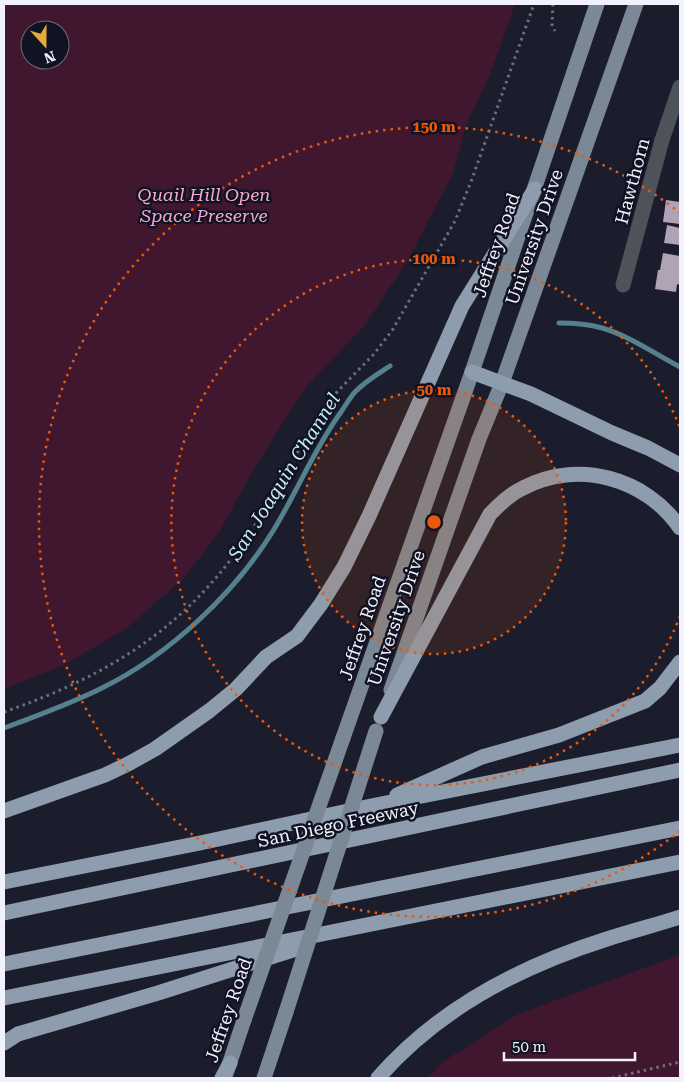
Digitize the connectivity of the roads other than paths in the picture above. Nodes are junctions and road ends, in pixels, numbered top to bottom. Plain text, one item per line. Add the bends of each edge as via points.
1 (597, 4) edge
2 (636, 4) edge
3 (680, 87) edge
4 (535, 189) junction
5 (623, 285) dead end
6 (472, 372) junction
7 (502, 383) junction
8 (680, 464) edge
9 (680, 528) edge
10 (680, 662) edge
11 (378, 724) junction
12 (680, 745) edge
13 (680, 770) edge
14 (371, 806) junction
15 (4, 811) edge
16 (680, 828) edge
17 (680, 862) edge
18 (4, 882) edge
19 (4, 913) edge
20 (680, 917) edge
21 (367, 926) junction
22 (4, 964) edge
23 (4, 998) edge
24 (4, 1043) edge
25 (230, 1063) joint
26 (223, 1078) edge
27 (264, 1078) edge
28 (378, 1078) edge

1 - 4 main road, University Drive
2 - 7 main road, University Drive
3 - 5 street, Hawthorn via 662,140
4 - 6 main road, Jeffrey Road
4 - 15 highway via 462,306 344,567 296,636 266,657 236,689 209,711 155,749 105,775
6 - 7 highway
6 - 25 main road, Jeffrey Road, bridge
7 - 8 highway
7 - 11 main road, University Drive
9 - 11 highway via 666,510 634,486 594,475 540,480 504,500 490,514
10 - 14 highway via 645,701 559,734 482,757
11 - 27 main road, University Drive, bridge
12 - 14 highway, San Diego Freeway
13 - 19 highway, San Diego Freeway
14 - 18 highway, San Diego Freeway
16 - 22 highway
17 - 21 highway
20 - 28 highway via 607,938 527,968 493,985 425,1033
21 - 23 highway
21 - 24 highway via 18,1034
25 - 26 highway

